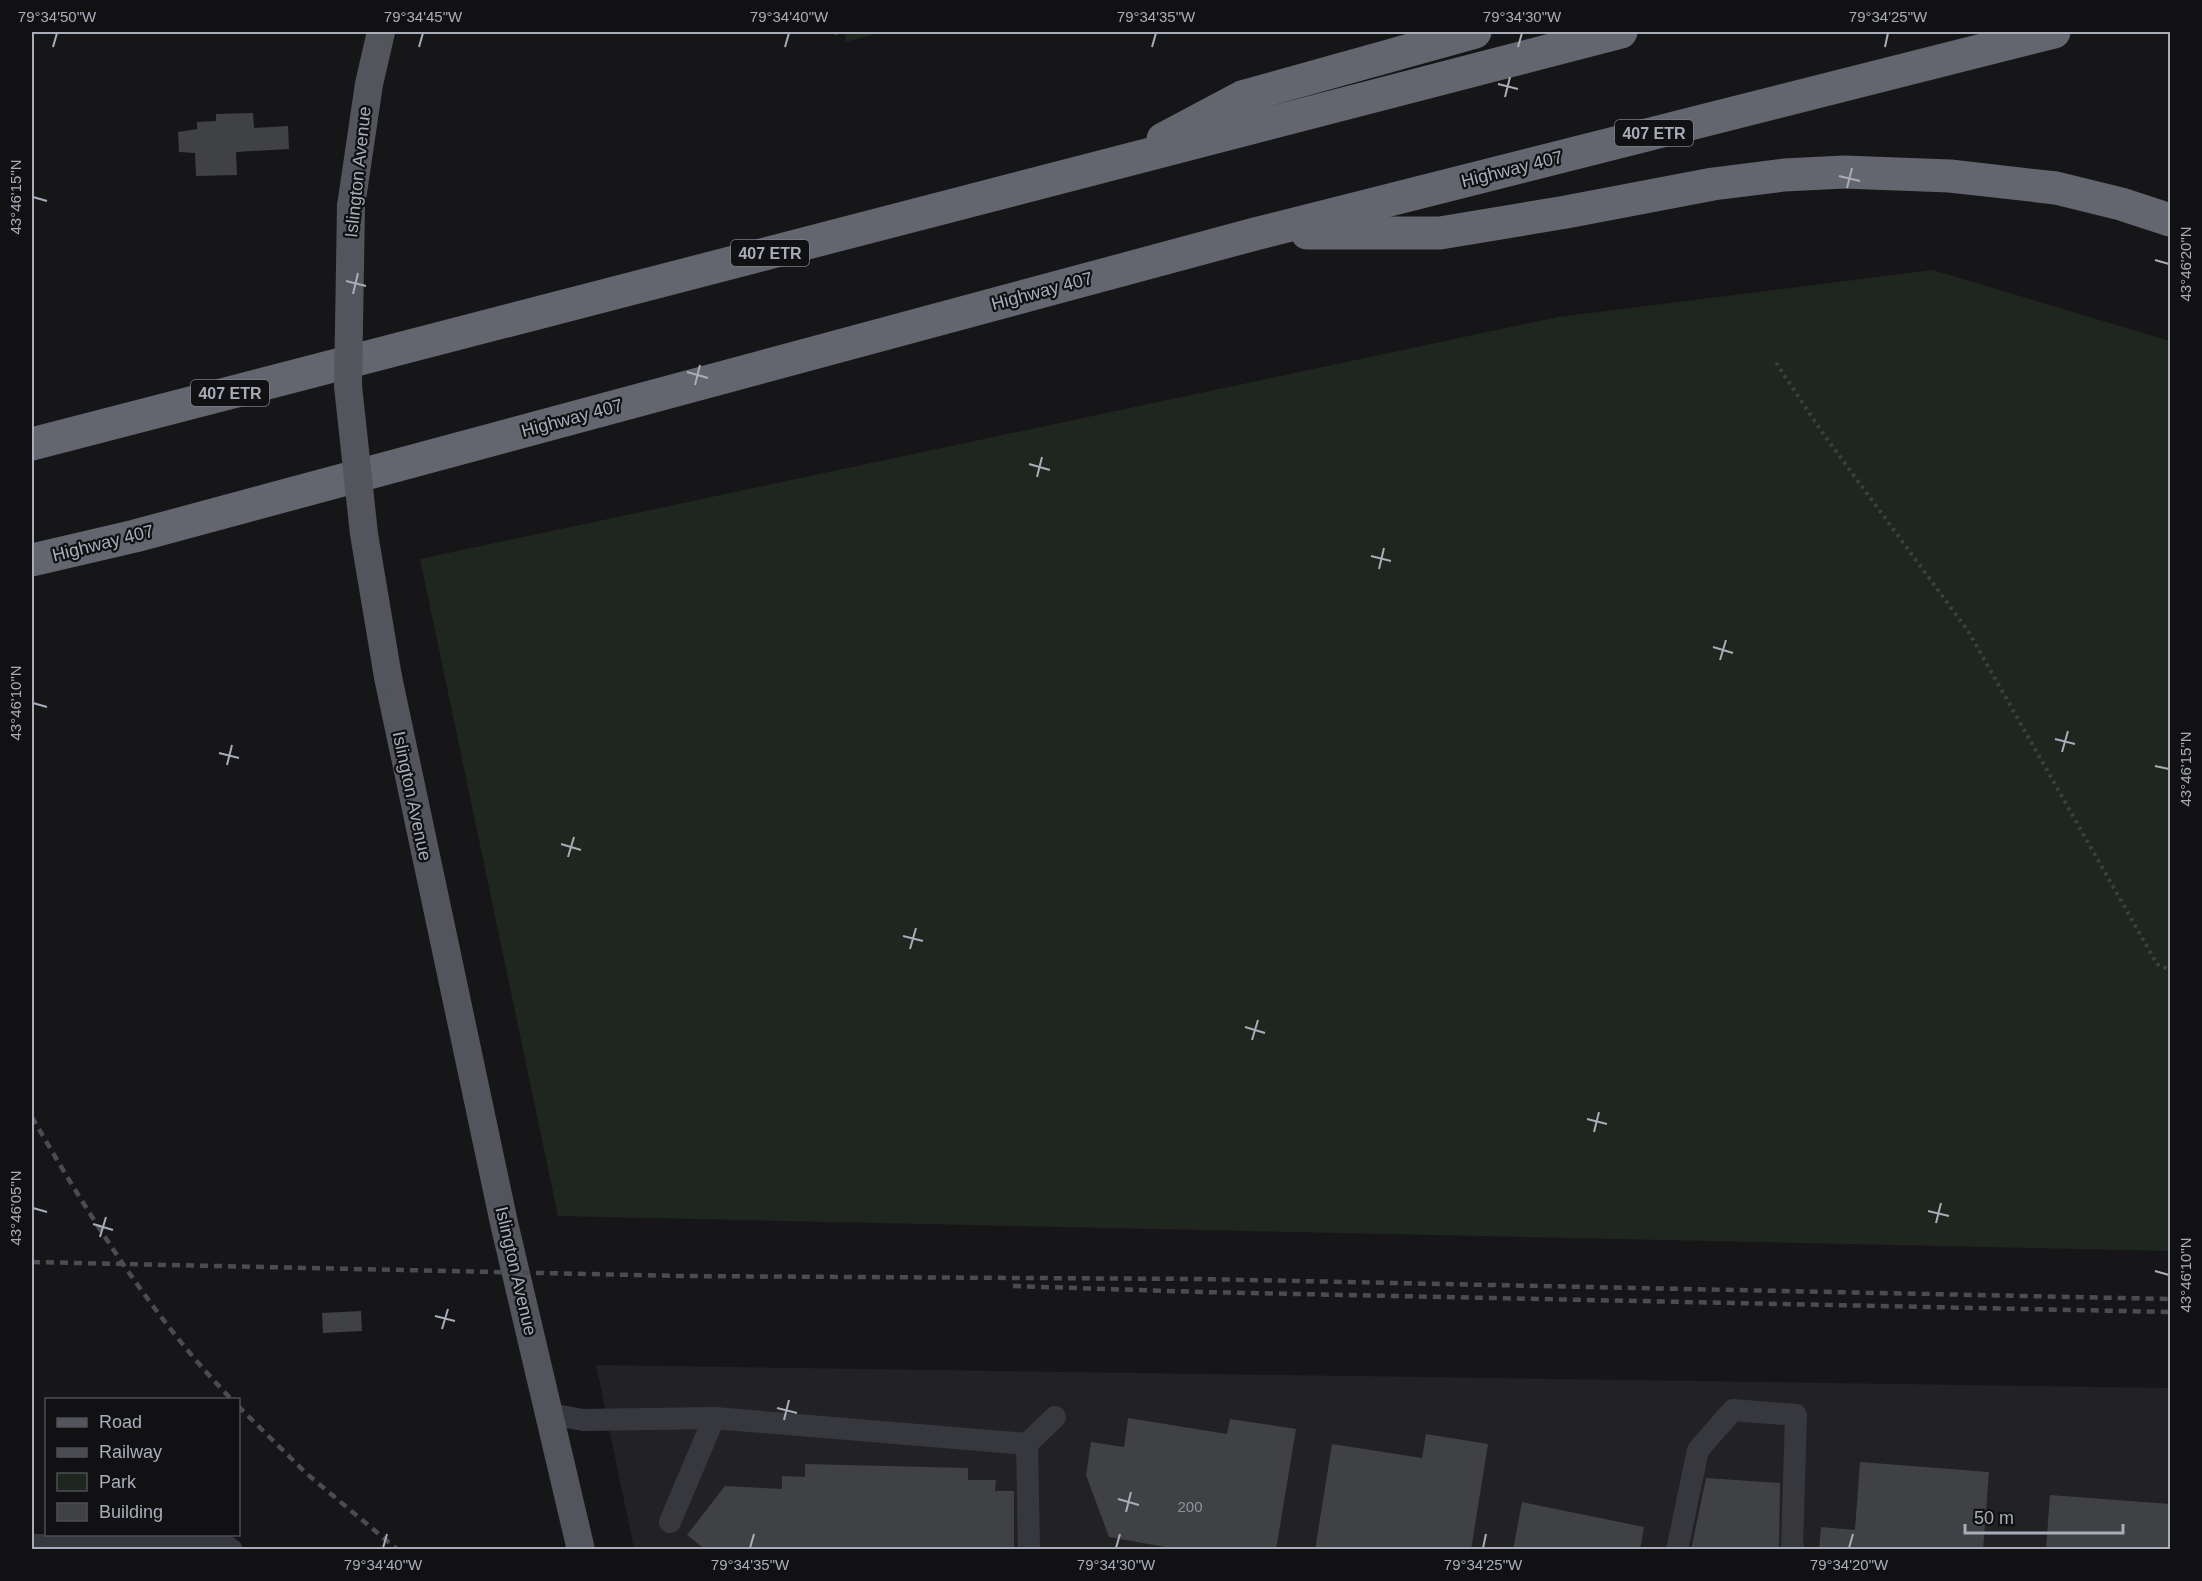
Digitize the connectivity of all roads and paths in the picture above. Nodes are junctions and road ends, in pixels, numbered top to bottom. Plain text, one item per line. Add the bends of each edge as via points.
1 (381, 32) edge
2 (846, 32) edge
3 (1474, 32) edge
4 (1621, 32) edge
5 (2054, 32) edge
6 (835, 33) dead end
7 (1112, 165) junction
8 (2170, 220) edge
9 (1255, 234) junction
10 (1776, 363) dead end
11 (32, 444) edge
12 (32, 560) edge
13 (2170, 970) edge
14 (550, 1414) junction
15 (1055, 1417) dead end
16 (714, 1418) junction
17 (1027, 1444) junction
18 (670, 1522) dead end
19 (33, 1547) edge
20 (181, 1547) edge
21 (232, 1550) edge
22 (581, 1550) edge
23 (1029, 1550) edge
24 (1677, 1550) edge
25 (1794, 1550) edge

1 - 14 main road, Islington Avenue, bridge via 351,206 348,386 364,534 388,677 501,1211
2 - 6 path
3 - 7 highway via 1242,97
4 - 7 highway, 407 ETR
5 - 9 highway, Highway 407 / 407 ETR
7 - 11 highway, 407 ETR
8 - 9 highway via 2055,188 1950,176 1844,172 1713,184 1440,233
9 - 12 highway, Highway 407 / 407 ETR via 135,536
10 - 13 path via 1968,631 2157,964
14 - 16 lane via 583,1420
14 - 22 main road, Islington Avenue
15 - 17 lane
16 - 17 lane
16 - 18 lane
17 - 23 lane
19 - 20 lane
20 - 21 lane via 224,1544
24 - 25 lane via 1698,1450 1733,1410 1796,1415

